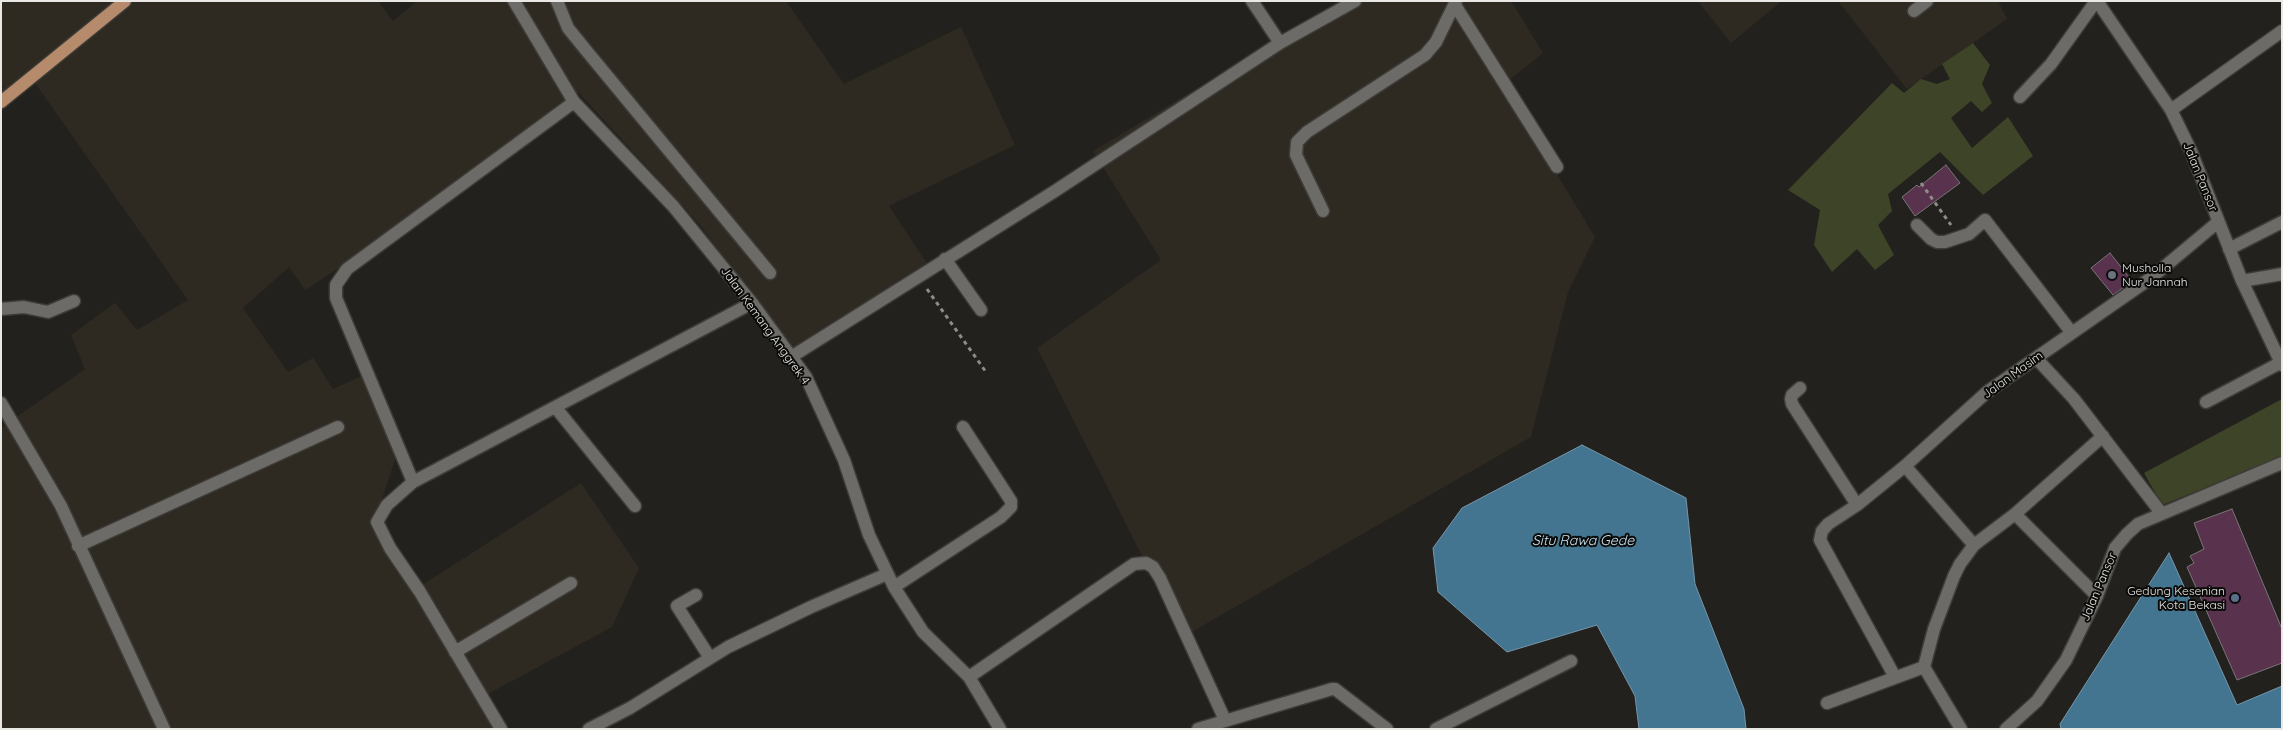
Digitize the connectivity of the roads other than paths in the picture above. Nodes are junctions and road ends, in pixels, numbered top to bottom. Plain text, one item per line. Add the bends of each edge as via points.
1 (125, 1) edge
2 (514, 1) edge
3 (557, 1) edge
4 (1252, 1) edge
5 (1355, 1) edge
6 (1927, 1) edge
7 (2096, 1) edge
8 (1455, 3) edge
9 (1914, 10) dead end
10 (2282, 31) edge
11 (1280, 43) junction
12 (2020, 97) dead end
13 (1, 102) edge
14 (574, 102) junction
15 (2171, 110) junction
16 (1557, 167) dead end
17 (1323, 211) dead end
18 (2218, 222) junction
19 (2282, 222) edge
20 (1917, 225) dead end
21 (2229, 249) junction
22 (945, 259) junction
23 (770, 273) dead end
24 (2282, 274) edge
25 (2242, 281) junction
26 (74, 302) dead end
27 (752, 303) junction
28 (1, 309) edge
29 (981, 310) dead end
30 (2072, 333) junction
31 (791, 357) junction
32 (2036, 358) junction
33 (2279, 364) edge
34 (1800, 388) dead end
35 (2206, 402) dead end
36 (1, 403) edge
37 (556, 408) junction
38 (338, 427) dead end
39 (963, 427) dead end
40 (2103, 436) junction
41 (2282, 463) edge
42 (1904, 466) junction
43 (413, 482) junction
44 (1856, 505) junction
45 (635, 506) dead end
46 (2015, 514) junction
47 (2162, 514) junction
48 (1974, 545) junction
49 (78, 546) junction
50 (888, 574) junction
51 (571, 583) dead end
52 (894, 587) junction
53 (696, 594) dead end
54 (2097, 596) junction
55 (455, 652) junction
56 (710, 658) junction
57 (1571, 661) dead end
58 (1924, 667) junction
59 (969, 676) junction
60 (1896, 677) junction
61 (1828, 704) dead end
62 (1225, 720) junction
63 (497, 728) edge
64 (2008, 728) edge
65 (164, 729) edge
66 (589, 729) edge
67 (1000, 729) edge
68 (1198, 729) edge
69 (1388, 729) edge
70 (1436, 729) edge
71 (1961, 729) edge

1 - 13 main road
2 - 14 street, Jalan Kemang Anggrek 4
3 - 23 street via 568,28 584,49
4 - 11 street
5 - 11 street
6 - 9 street
7 - 12 street via 2051,64
7 - 15 street, Jalan Pansor
8 - 16 street
8 - 17 street via 1436,42 1425,55 1307,132 1297,142 1296,155
10 - 15 street
11 - 22 street
14 - 27 street, Jalan Kemang Anggrek 4 via 673,206
14 - 43 street via 347,269 336,285 336,298
15 - 18 street, Jalan Pansor via 2191,151
18 - 21 street, Jalan Pansor
18 - 30 street, Jalan Masim via 2151,278
19 - 21 street
20 - 30 street via 1938,242 1945,242 1969,234 1985,220
21 - 25 street, Jalan Pansor
22 - 29 street
22 - 31 street
24 - 25 street
25 - 33 street, Jalan Pansor
26 - 28 street via 48,312 24,307
27 - 31 street, Jalan Kemang Anggrek 4
27 - 37 street
30 - 32 street, Jalan Masim
31 - 50 street, Jalan Kemang Anggrek 4 via 806,377 844,460 869,535
32 - 40 street
32 - 42 street, Jalan Masim via 1987,392
33 - 35 street
34 - 44 street via 1790,399 1792,404
36 - 49 street via 61,506
37 - 43 street
37 - 45 street
38 - 49 street
39 - 52 street via 1011,501 1011,507 1001,517
40 - 46 street
40 - 47 street
41 - 47 street, Jalan Pansor
42 - 44 street, Jalan Masim
42 - 48 street
43 - 55 street via 387,505 377,522
44 - 60 street, Jalan Masim via 1828,524 1820,540
46 - 48 street
46 - 54 street
47 - 54 street, Jalan Pansor via 2138,524 2115,548
48 - 58 street via 1954,576
49 - 65 street
50 - 52 street, Jalan Kemang Anggrek 4
50 - 56 street via 810,607
51 - 55 street
52 - 59 street, Jalan Kemang Anggrek 4 via 923,632
53 - 56 street via 677,606
54 - 64 street, Jalan Pansor via 2053,680
55 - 63 street
56 - 66 street via 630,708
57 - 70 street
58 - 60 street
58 - 71 street
59 - 62 street via 1134,564 1146,562 1160,578
59 - 67 street, Jalan Kemang Anggrek 4
60 - 61 street
62 - 68 street
62 - 69 street via 1332,688

